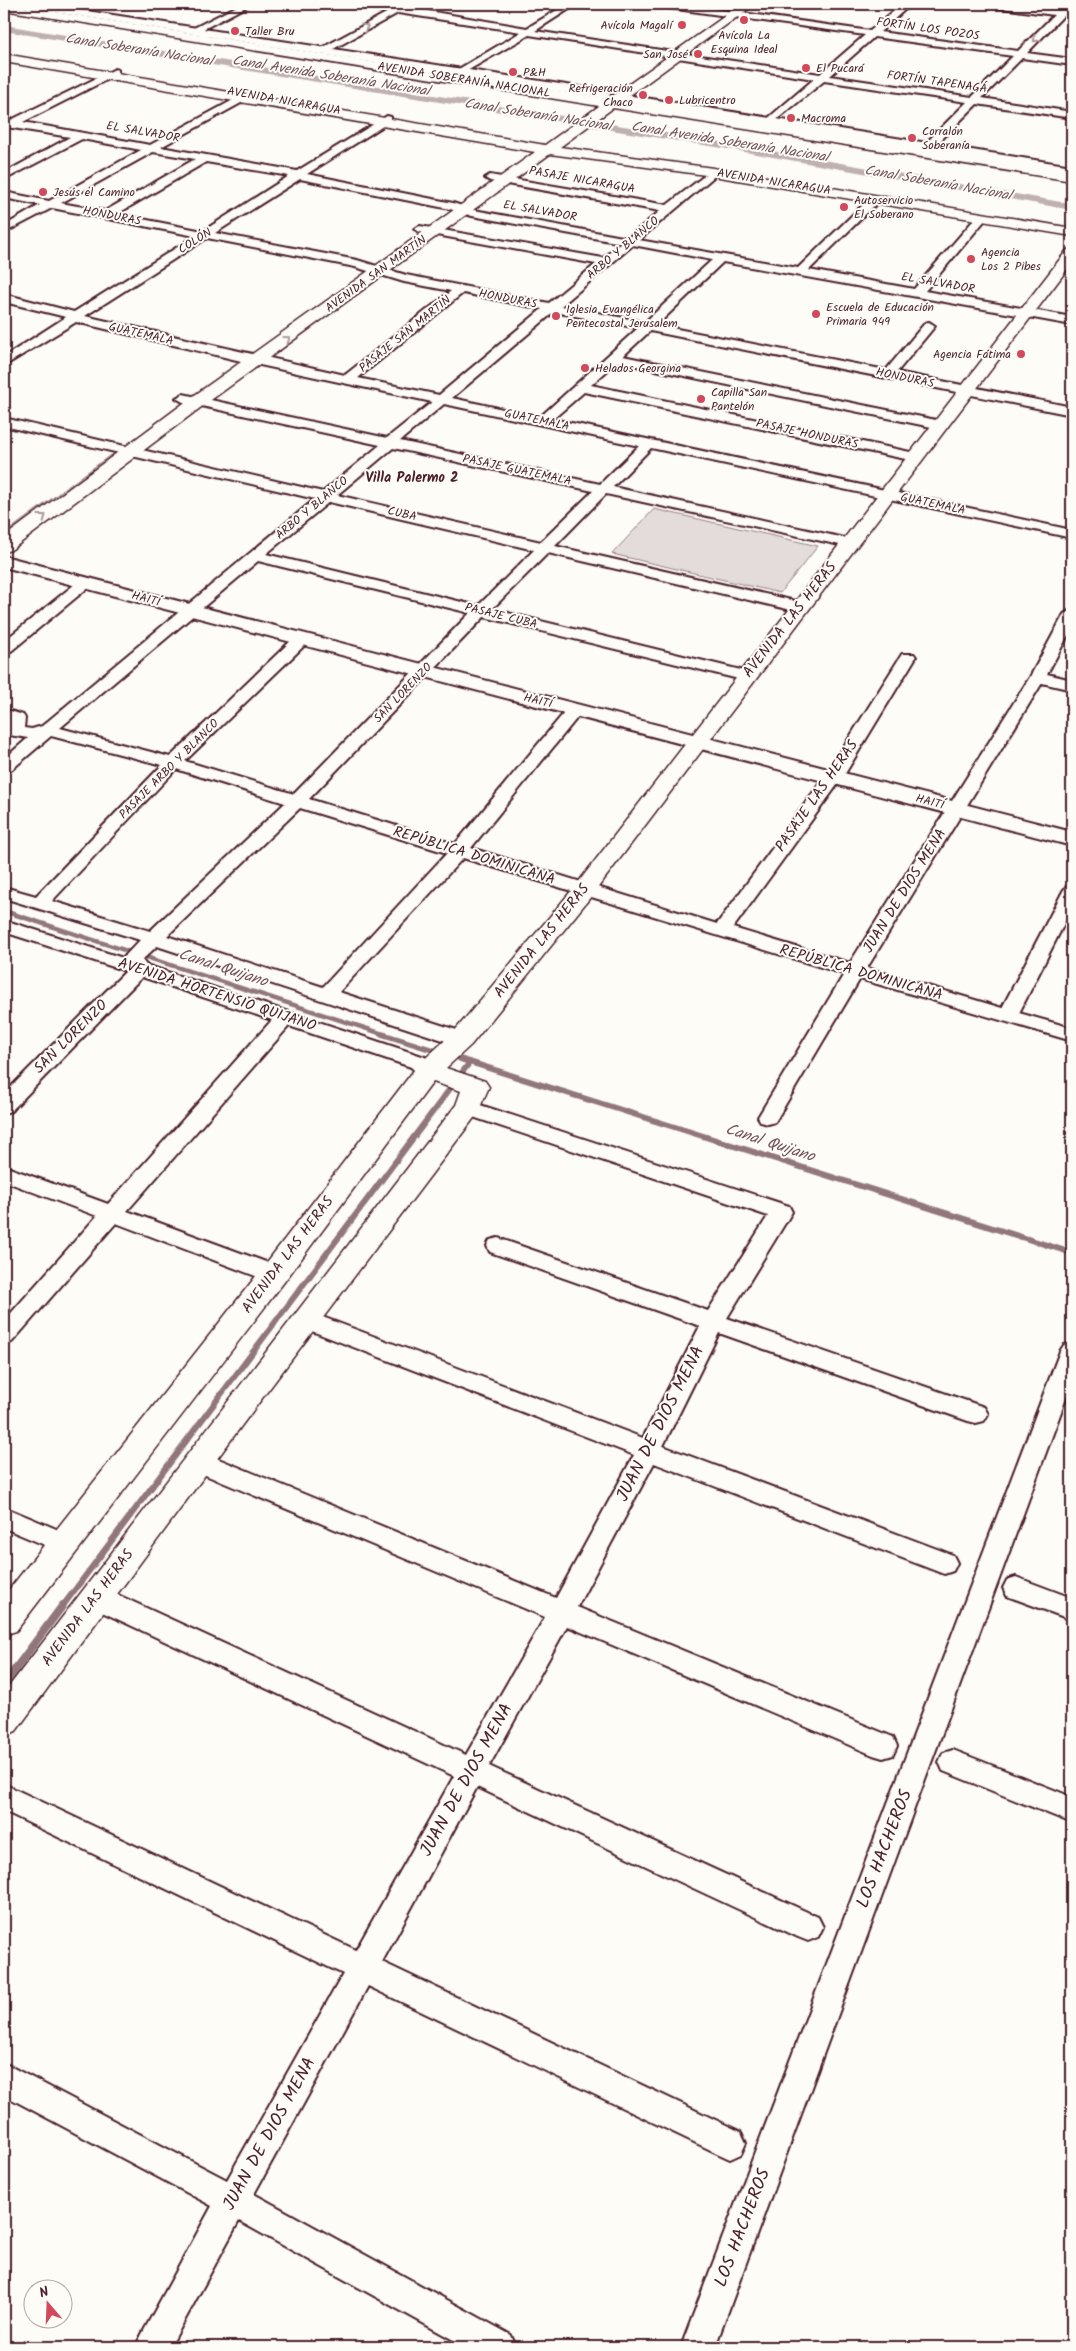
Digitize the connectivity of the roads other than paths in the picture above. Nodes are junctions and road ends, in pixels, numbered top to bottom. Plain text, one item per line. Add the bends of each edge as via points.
1 (22, 4) edge
2 (86, 4) edge
3 (247, 4) edge
4 (355, 4) edge
5 (408, 4) edge
6 (573, 4) edge
7 (662, 4) edge
8 (749, 4) edge
9 (907, 4) edge
10 (993, 4) edge
11 (1070, 4) edge
12 (4, 7) edge
13 (734, 9) edge
14 (397, 10) junction
15 (70, 11) junction
16 (722, 12) junction
17 (1060, 13) junction
18 (1072, 14) edge
19 (194, 31) junction
20 (530, 32) junction
21 (871, 34) junction
22 (323, 50) junction
23 (4, 54) edge
24 (1020, 54) junction
25 (670, 56) junction
26 (4, 58) edge
27 (1072, 62) edge
28 (460, 72) junction
29 (111, 74) junction
30 (820, 78) junction
31 (245, 97) junction
32 (609, 99) junction
33 (974, 100) junction
34 (1072, 115) edge
35 (385, 121) junction
36 (770, 122) junction
37 (7, 125) edge
38 (82, 135) junction
39 (814, 136) junction
40 (910, 145) junction
41 (546, 147) junction
42 (152, 148) junction
43 (927, 148) junction
44 (205, 158) junction
45 (1072, 170) edge
46 (713, 172) junction
47 (1050, 173) junction
48 (299, 175) junction
49 (4, 177) edge
50 (1072, 177) edge
51 (497, 179) junction
52 (1072, 191) edge
53 (4, 195) edge
54 (875, 199) junction
55 (50, 204) junction
56 (458, 208) junction
57 (669, 210) junction
58 (107, 215) junction
59 (982, 217) junction
60 (4, 230) edge
61 (427, 230) junction
62 (1072, 232) edge
63 (205, 235) junction
64 (631, 241) junction
65 (1072, 253) edge
66 (720, 258) junction
67 (606, 262) junction
68 (373, 269) junction
69 (801, 272) junction
70 (461, 289) junction
71 (917, 292) junction
72 (4, 298) edge
73 (552, 308) junction
74 (1027, 313) junction
75 (75, 318) junction
76 (1072, 321) edge
77 (646, 326) junction
78 (929, 326) dead end
79 (241, 357) junction
80 (614, 358) junction
81 (258, 360) junction
82 (4, 362) edge
83 (889, 374) junction
84 (350, 378) junction
85 (581, 387) junction
86 (967, 390) junction
87 (442, 399) junction
88 (191, 400) junction
89 (1072, 411) edge
90 (543, 421) junction
91 (4, 422) edge
92 (941, 424) junction
93 (392, 442) junction
94 (648, 444) junction
95 (113, 448) junction
96 (130, 452) junction
97 (915, 457) junction
98 (602, 488) junction
99 (887, 494) junction
100 (326, 497) junction
101 (4, 528) edge
102 (1072, 534) edge
103 (850, 543) junction
104 (4, 546) edge
105 (545, 547) junction
106 (255, 556) junction
107 (4, 561) edge
108 (85, 583) junction
109 (800, 607) junction
110 (190, 611) junction
111 (481, 611) junction
112 (1072, 614) edge
113 (302, 639) junction
114 (4, 649) edge
115 (908, 657) dead end
116 (424, 671) junction
117 (747, 676) junction
118 (1038, 677) junction
119 (1072, 685) edge
120 (575, 710) junction
121 (4, 714) edge
122 (48, 730) junction
123 (696, 742) junction
124 (173, 763) junction
125 (4, 767) edge
126 (834, 777) junction
127 (296, 802) junction
128 (956, 809) junction
129 (1072, 839) edge
130 (459, 851) junction
131 (585, 889) junction
132 (1072, 891) edge
133 (4, 892) edge
134 (39, 903) junction
135 (4, 926) edge
136 (721, 931) junction
137 (142, 953) junction
138 (855, 971) junction
139 (327, 994) junction
140 (1007, 1016) junction
141 (285, 1018) junction
142 (1072, 1035) edge
143 (462, 1039) junction
144 (427, 1071) junction
145 (472, 1097) junction
146 (4, 1106) edge
147 (768, 1118) dead end
148 (4, 1173) edge
149 (112, 1214) junction
150 (498, 1246) dead end
151 (274, 1274) junction
152 (304, 1319) junction
153 (713, 1322) junction
154 (4, 1336) edge
155 (1072, 1351) edge
156 (976, 1414) dead end
157 (649, 1450) junction
158 (200, 1462) junction
159 (4, 1517) edge
160 (64, 1544) junction
161 (944, 1563) dead end
162 (1016, 1588) dead end
163 (96, 1597) junction
164 (1072, 1609) edge
165 (562, 1613) junction
166 (4, 1621) edge
167 (4, 1720) edge
168 (883, 1746) dead end
169 (953, 1762) dead end
170 (471, 1772) junction
171 (4, 1797) edge
172 (1072, 1810) edge
173 (808, 1927) dead end
174 (361, 1969) junction
175 (4, 2078) edge
176 (730, 2143) dead end
177 (233, 2200) junction
178 (152, 2347) edge
179 (499, 2347) edge
180 (698, 2347) edge

1 - 15 street, AVENIDA SOBERANÍA NACIONAL
2 - 15 street
3 - 19 street
4 - 14 street, FORTÍN TAPENAGÁ
5 - 14 street
6 - 20 street
7 - 16 street
8 - 13 main road, AVENIDA SAN MARTÍN
9 - 21 street
10 - 17 street
11 - 17 street
12 - 32 main road, AVENIDA SOBERANÍA NACIONAL
13 - 16 main road, AVENIDA SAN MARTÍN
13 - 21 street, FORTÍN LOS POZOS
13 - 25 main road, AVENIDA SAN MARTÍN
14 - 20 street, FORTÍN TAPENAGÁ
22 -> 14 street
15 - 19 street, AVENIDA SOBERANÍA NACIONAL
16 - 25 main road, AVENIDA SAN MARTÍN
17 - 18 street
17 -> 24 street
19 - 22 street, AVENIDA SOBERANÍA NACIONAL
20 - 25 street, FORTÍN TAPENAGÁ
20 - 28 street
21 - 24 street, FORTÍN LOS POZOS
21 - 30 street
22 - 28 street, AVENIDA SOBERANÍA NACIONAL
23 - 29 main road, AVENIDA NICARAGUA
24 - 27 street, FORTÍN LOS POZOS
24 - 33 street
25 - 30 street, FORTÍN TAPENAGÁ
25 - 32 main road, AVENIDA SAN MARTÍN
26 - 29 main road, AVENIDA NICARAGUA
28 - 32 street, AVENIDA SOBERANÍA NACIONAL
29 - 31 main road, AVENIDA NICARAGUA
29 - 37 street
30 - 33 street, FORTÍN TAPENAGÁ
30 - 36 street
31 - 35 main road, AVENIDA NICARAGUA
31 - 42 street
32 - 36 street, AVENIDA SOBERANÍA NACIONAL
32 - 39 main road, AVENIDA SOBERANÍA NACIONAL
32 - 41 main road, AVENIDA SAN MARTÍN via 596,115
33 - 34 street, FORTÍN TAPENAGÁ
33 - 43 street
35 - 41 main road, AVENIDA NICARAGUA
35 - 48 street, COLÓN
36 - 40 street, AVENIDA SOBERANÍA NACIONAL
37 - 38 street, EL SALVADOR
38 - 42 street, EL SALVADOR
38 - 49 street
39 - 40 main road
39 - 47 main road, AVENIDA SOBERANÍA NACIONAL
40 - 43 street, AVENIDA SOBERANÍA NACIONAL
41 - 46 main road, AVENIDA NICARAGUA
41 - 51 main road, AVENIDA SAN MARTÍN
42 - 44 street, EL SALVADOR
42 - 55 street
43 - 45 street, AVENIDA SOBERANÍA NACIONAL
44 - 48 street, EL SALVADOR
44 - 58 street
46 - 54 main road, AVENIDA NICARAGUA
46 - 57 street, ARBO Y BLANCO
47 - 50 main road, AVENIDA SOBERANÍA NACIONAL
47 - 52 main road via 1035,179 1036,183
48 - 56 street, EL SALVADOR
48 - 63 street, COLÓN
51 - 56 main road, AVENIDA SAN MARTÍN
51 - 57 street, PASAJE NICARAGUA
53 - 55 street, HONDURAS
54 - 59 main road, AVENIDA NICARAGUA
54 - 69 street
55 - 58 street, HONDURAS
55 - 60 street
56 - 61 main road, AVENIDA SAN MARTÍN
56 - 64 street, EL SALVADOR
57 - 64 street, ARBO Y BLANCO
58 - 63 street, HONDURAS
59 - 62 main road, AVENIDA NICARAGUA
59 - 71 street
61 - 67 street
61 - 68 main road, AVENIDA SAN MARTÍN
63 - 68 street, HONDURAS
63 - 75 street, COLÓN
64 - 66 street, EL SALVADOR
64 - 67 street, ARBO Y BLANCO
65 - 74 main road, AVENIDA LAS HERAS
66 - 69 street, EL SALVADOR
66 - 77 street
67 - 73 street, ARBO Y BLANCO
68 - 70 street, HONDURAS
68 - 79 main road, AVENIDA SAN MARTÍN
81 -> 68 main road, AVENIDA SAN MARTÍN
69 - 71 street, EL SALVADOR
70 - 73 street, HONDURAS
70 - 84 street, PASAJE SAN MARTÍN
71 - 74 street, EL SALVADOR
72 - 75 street, GUATEMALA
73 - 77 street, HONDURAS
73 - 87 street, ARBO Y BLANCO
74 - 76 street, EL SALVADOR
74 - 86 main road, AVENIDA LAS HERAS
75 - 79 street, GUATEMALA
75 - 82 street, COLÓN
77 - 80 street
77 - 83 street, HONDURAS
78 - 83 street
79 - 81 street, GUATEMALA
79 - 88 main road, AVENIDA SAN MARTÍN
80 - 85 street
80 - 92 street
81 - 84 street, GUATEMALA
81 - 88 main road, AVENIDA SAN MARTÍN
83 - 86 street, HONDURAS
84 - 87 street, GUATEMALA
85 - 90 street
85 - 97 street, PASAJE HONDURAS
86 - 89 street, HONDURAS
86 - 92 main road, AVENIDA LAS HERAS
87 - 90 street, GUATEMALA
87 - 93 street, ARBO Y BLANCO
88 - 93 street, PASAJE GUATEMALA
88 - 95 main road, AVENIDA SAN MARTÍN
88 - 96 main road, AVENIDA SAN MARTÍN
90 - 94 street, GUATEMALA
91 - 95 street, CUBA
92 - 97 main road, AVENIDA LAS HERAS
93 - 98 street, PASAJE GUATEMALA
93 - 100 street, ARBO Y BLANCO
94 - 98 street, SAN LORENZO
94 - 99 street, GUATEMALA
95 - 96 street, CUBA
95 - 101 main road, AVENIDA SAN MARTÍN
96 - 100 street, CUBA
104 -> 96 main road, AVENIDA SAN MARTÍN
97 - 99 main road, AVENIDA LAS HERAS
98 - 103 street, PASAJE GUATEMALA
98 - 105 street, SAN LORENZO
99 - 102 street, GUATEMALA
99 - 103 main road, AVENIDA LAS HERAS
100 - 105 street, CUBA
100 - 106 street, ARBO Y BLANCO
103 - 109 main road, AVENIDA LAS HERAS
105 - 109 street, CUBA
105 - 111 street, SAN LORENZO
106 - 110 street, ARBO Y BLANCO
106 - 111 street, PASAJE CUBA
107 - 108 street, HAITÍ
108 - 110 street, HAITÍ
108 - 114 street
109 - 117 main road, AVENIDA LAS HERAS
110 - 113 street, HAITÍ
110 - 122 street, ARBO Y BLANCO
111 - 116 street, SAN LORENZO
111 - 117 street, PASAJE CUBA
112 - 118 street, JUAN DE DIOS MENA
113 - 116 street, HAITÍ
113 - 124 street, PASAJE ARBO Y BLANCO
115 - 126 street, PASAJE LAS HERAS
116 - 120 street, HAITÍ
116 - 127 street, SAN LORENZO
117 - 123 main road, AVENIDA LAS HERAS
118 - 119 street
118 - 128 street, JUAN DE DIOS MENA
120 - 123 street, HAITÍ
120 - 130 street
121 - 122 street, REPÚBLICA DOMINICANA via 17,718 15,731 32,734
122 - 124 street, REPÚBLICA DOMINICANA
122 - 125 street, ARBO Y BLANCO
123 - 126 street, HAITÍ
123 - 131 main road, AVENIDA LAS HERAS
124 - 127 street, REPÚBLICA DOMINICANA
124 - 134 street, PASAJE ARBO Y BLANCO
126 - 128 street, HAITÍ
126 - 136 street, PASAJE LAS HERAS
127 - 130 street, REPÚBLICA DOMINICANA
127 - 137 street, SAN LORENZO
128 - 129 street, HAITÍ
128 - 138 street, JUAN DE DIOS MENA
130 - 131 street, REPÚBLICA DOMINICANA
130 - 139 street
131 - 136 street, REPÚBLICA DOMINICANA
131 - 143 main road, AVENIDA LAS HERAS
132 - 140 street
133 - 134 street, AVENIDA HORTENSIO QUIJANO
134 - 137 street, AVENIDA HORTENSIO QUIJANO
135 - 137 street, AVENIDA HORTENSIO QUIJANO
136 - 138 street, REPÚBLICA DOMINICANA
137 - 139 street, AVENIDA HORTENSIO QUIJANO
137 - 141 street, AVENIDA HORTENSIO QUIJANO
137 - 146 street, SAN LORENZO
138 - 140 street, REPÚBLICA DOMINICANA
138 - 147 street, JUAN DE DIOS MENA
139 - 143 street, AVENIDA HORTENSIO QUIJANO
140 - 142 street, REPÚBLICA DOMINICANA
141 - 144 street, AVENIDA HORTENSIO QUIJANO via 418,1062
141 - 149 street
143 - 144 main road, AVENIDA LAS HERAS
144 - 145 main road
144 - 151 main road, AVENIDA LAS HERAS
145 - 152 main road, AVENIDA LAS HERAS
145 - 153 street, JUAN DE DIOS MENA via 781,1212
148 - 149 street
149 - 151 street
149 - 154 street
150 - 153 street
151 - 160 main road, AVENIDA LAS HERAS
152 - 157 street
152 - 158 main road, AVENIDA LAS HERAS
153 - 156 street
153 - 157 street, JUAN DE DIOS MENA
155 - 180 street, LOS HACHEROS
157 - 161 street
157 - 165 street, JUAN DE DIOS MENA
158 - 163 main road, AVENIDA LAS HERAS
158 - 165 street
159 - 160 street
160 - 166 main road, AVENIDA LAS HERAS
162 - 164 street
163 - 167 main road, AVENIDA LAS HERAS
163 - 170 street
165 - 168 street
165 - 170 street, JUAN DE DIOS MENA
169 - 172 street
170 - 173 street
170 - 174 street, JUAN DE DIOS MENA
171 - 174 street
174 - 176 street
174 - 177 street, JUAN DE DIOS MENA
175 - 177 street
177 - 178 street, JUAN DE DIOS MENA
177 - 179 street

